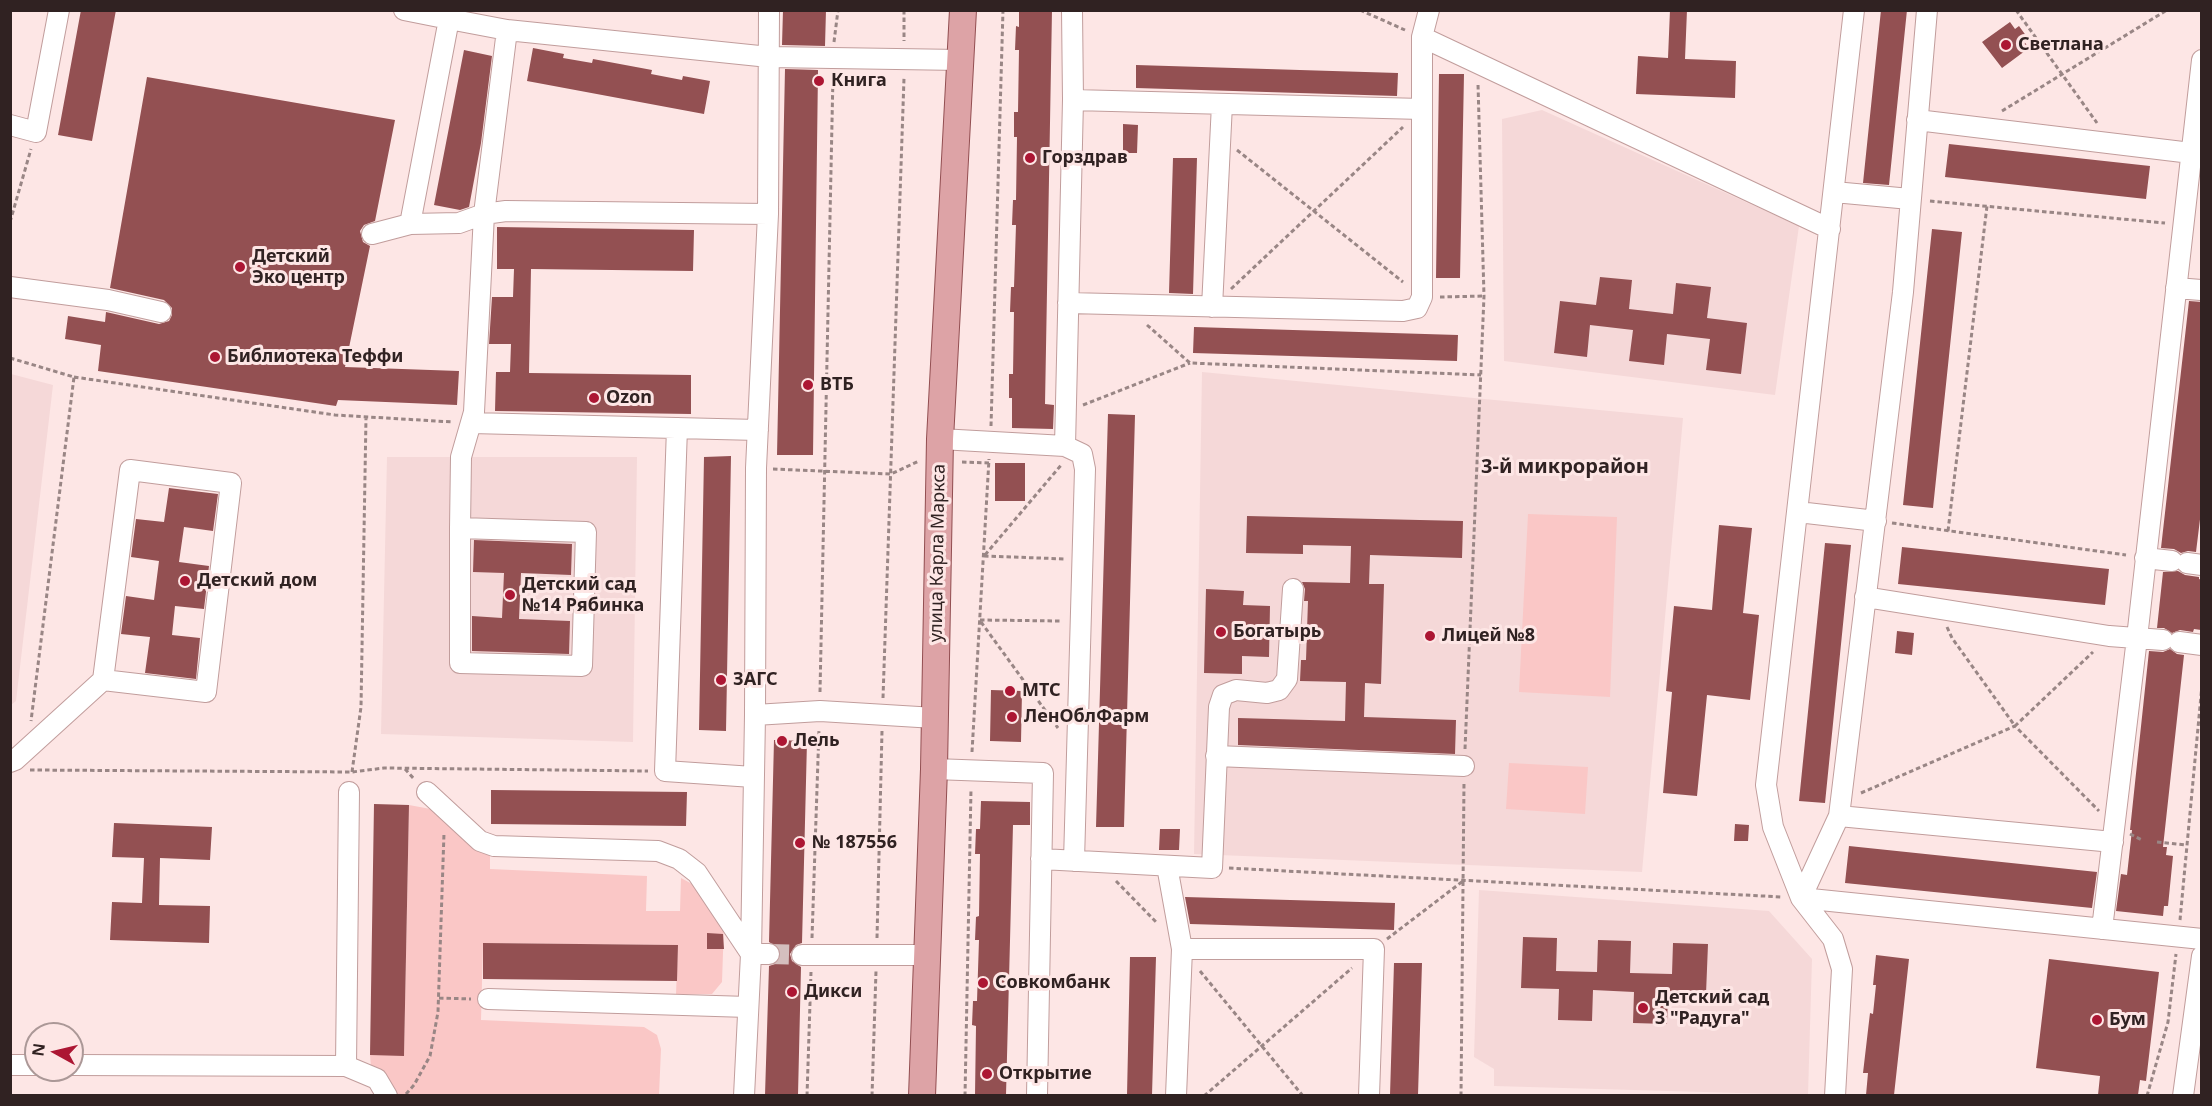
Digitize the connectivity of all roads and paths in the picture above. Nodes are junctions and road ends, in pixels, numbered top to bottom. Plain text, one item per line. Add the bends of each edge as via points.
1 (59, 10) edge
2 (404, 10) edge
3 (769, 10) edge
4 (838, 10) edge
5 (904, 10) edge
6 (963, 10) edge
7 (1003, 10) edge
8 (1072, 10) edge
9 (1360, 10) edge
10 (1429, 10) edge
11 (1854, 10) edge
12 (1927, 10) edge
13 (2016, 10) edge
14 (2167, 10) edge
15 (449, 19) junction
16 (507, 30) junction
17 (1422, 37) junction
18 (769, 57) junction
19 (833, 57) junction
20 (905, 58) junction
21 (960, 60) junction
22 (2202, 60) edge
23 (1477, 63) junction
24 (2062, 74) junction
25 (1073, 100) junction
26 (1222, 104) junction
27 (1422, 109) junction
28 (1917, 120) junction
29 (10, 125) edge
30 (1975, 127) junction
31 (36, 132) junction
32 (1221, 137) junction
33 (2112, 144) junction
34 (2191, 153) junction
35 (1834, 192) junction
36 (1910, 199) junction
37 (1987, 206) junction
38 (1314, 211) junction
39 (484, 214) junction
40 (768, 214) junction
41 (10, 222) edge
42 (410, 224) junction
43 (2183, 225) junction
44 (1830, 229) junction
45 (372, 234) dead end
46 (10, 287) edge
47 (2176, 288) junction
48 (2201, 290) edge
49 (1484, 296) junction
50 (1422, 297) junction
51 (1068, 303) junction
52 (1123, 304) junction
53 (1212, 307) junction
54 (161, 312) dead end
55 (10, 358) edge
56 (1190, 363) junction
57 (1481, 375) junction
58 (74, 377) junction
59 (1066, 412) junction
60 (366, 417) junction
61 (471, 423) junction
62 (677, 428) junction
63 (758, 430) junction
64 (991, 442) junction
65 (1070, 448) junction
66 (940, 450) junction
67 (989, 463) junction
68 (756, 468) junction
69 (826, 471) junction
70 (891, 474) junction
71 (1798, 512) junction
72 (1876, 521) junction
73 (460, 528) junction
74 (1948, 531) junction
75 (984, 556) junction
76 (2145, 558) junction
77 (1083, 560) junction
78 (2187, 563) edge
79 (1293, 589) dead end
80 (1865, 597) junction
81 (1940, 609) junction
82 (980, 620) junction
83 (1081, 621) junction
84 (2109, 636) junction
85 (2137, 638) junction
86 (2202, 645) edge
87 (103, 680) junction
88 (2202, 685) edge
89 (820, 711) junction
90 (754, 715) junction
91 (882, 715) junction
92 (935, 718) junction
93 (2015, 726) junction
94 (27, 749) junction
95 (1077, 754) junction
96 (1216, 756) junction
97 (16, 766) edge
98 (1464, 766) junction
99 (934, 769) junction
100 (971, 770) junction
101 (665, 771) junction
102 (352, 772) junction
103 (753, 777) junction
104 (349, 792) joint
105 (426, 792) dead end
106 (444, 808) junction
107 (1839, 816) junction
108 (2114, 835) junction
109 (2157, 842) dead end
110 (2186, 845) junction
111 (1041, 859) junction
112 (1074, 861) junction
113 (1098, 863) junction
114 (1167, 866) junction
115 (1212, 868) junction
116 (1465, 880) junction
117 (1801, 898) junction
118 (2103, 919) junction
119 (1159, 925) dead end
120 (2178, 937) junction
121 (2202, 939) edge
122 (1182, 949) junction
123 (1374, 949) junction
124 (760, 954) junction
125 (806, 955) junction
126 (876, 955) junction
127 (928, 955) junction
128 (2202, 957) edge
129 (438, 998) junction
130 (488, 999) joint
131 (748, 1007) junction
132 (1262, 1046) junction
133 (84, 1065) edge
134 (346, 1066) junction
135 (387, 1095) edge
136 (405, 1095) edge
137 (744, 1095) edge
138 (807, 1095) edge
139 (872, 1095) edge
140 (922, 1095) edge
141 (965, 1095) edge
142 (1036, 1095) edge
143 (1176, 1095) edge
144 (1204, 1095) edge
145 (1303, 1095) edge
146 (1369, 1095) edge
147 (1461, 1095) edge
148 (1834, 1095) edge
149 (2147, 1095) edge
150 (2182, 1095) edge

1 - 31 street
2 - 15 street
3 - 18 street
4 - 19 path
5 - 20 path
6 - 21 main road, улица Карла Маркса
7 - 64 path
8 - 25 street
9 - 17 path
10 - 17 street
11 - 35 street
12 - 28 street
13 - 24 path
14 - 24 path
15 - 16 street
15 - 42 street
16 - 18 street
16 - 39 street
17 - 23 street
17 - 27 street
18 - 19 street
18 - 40 street
19 - 20 street
19 - 69 path
20 - 21 street
20 - 70 path
21 - 66 main road, улица Карла Маркса
22 - 34 street
23 - 44 street
23 - 49 path
24 - 30 path
24 - 33 path
25 - 26 street
25 - 51 street
26 - 27 street
26 - 32 street
27 - 38 path
27 - 50 street
28 - 30 street
28 - 36 street
29 - 31 street
30 - 33 street
31 - 41 path
32 - 38 path
32 - 53 street
33 - 34 street
34 - 43 street
35 - 36 street
35 - 44 street
36 - 37 path
36 - 72 street
37 - 43 path
37 - 74 path
38 - 50 path
38 - 53 path
39 - 40 street
39 - 42 street via 459,223
39 - 61 street
40 - 63 street
42 - 45 street
43 - 47 street
44 - 71 street
46 - 54 street via 108,300
47 - 48 street
47 - 76 street
49 - 50 path
49 - 57 path
50 - 53 street via 1417,308 1403,311
51 - 52 street
51 - 59 street
52 - 53 street
52 - 56 path
55 - 58 path
56 - 57 path
56 - 59 path
57 - 98 path
58 - 60 path
58 - 94 path
59 - 65 street
60 - 61 path
60 - 102 path via 361,707
61 - 62 street
61 - 73 street via 461,457
62 - 63 street
62 - 101 street
63 - 68 street
64 - 65 street
64 - 66 street
64 - 67 path
65 - 75 path
65 - 77 street via 1082,454 1085,469
66 - 67 path
66 - 70 path
66 - 92 main road, улица Карла Маркса
67 - 75 path
68 - 69 path
68 - 90 street
69 - 70 path
69 - 89 path
70 - 91 path
71 - 72 street
71 - 117 street via 1766,785 1773,827
72 - 74 path
72 - 80 street
73 - 73 street via 586,532 582,666 460,663
74 - 76 path
75 - 77 path
75 - 82 path
76 - 78 street
76 - 85 street
77 - 83 street
79 - 96 street via 1287,679 1279,690 1267,693 1236,690 1223,695
80 - 81 street
80 - 107 street
81 - 84 street
81 - 93 path via 1952,638
82 - 83 path
82 - 95 path
82 - 100 path
83 - 95 street
84 - 85 street
84 - 93 path
85 - 86 street
85 - 108 street
87 - 87 street via 130,470 231,483 206,692
87 - 94 street
88 - 110 path
89 - 90 street
89 - 91 street
89 - 125 path
90 - 103 street
91 - 92 street
91 - 126 path
92 - 99 main road, улица Карла Маркса
93 - 107 path via 1860,794
93 - 108 path
94 - 97 street
95 - 112 street
96 - 98 street
96 - 115 street
97 - 102 path
98 - 116 path
99 - 100 street
99 - 127 main road, улица Карла Маркса
100 - 111 street via 1043,773
100 - 141 path
101 - 102 path via 384,768
101 - 103 street
102 - 104 path
103 - 124 street
104 - 134 street
105 - 106 street
106 - 124 street via 480,841 494,846 658,851 680,859 697,873
106 - 129 path
107 - 108 street
107 - 117 street
108 - 118 street
109 - 110 path
110 - 120 path
111 - 112 street
111 - 142 street
112 - 113 street
113 - 114 street
113 - 119 path
114 - 115 street
114 - 122 street
115 - 116 path
116 - 117 path
116 - 123 path
116 - 147 path
117 - 118 street
117 - 148 street via 1833,939 1842,969
118 - 120 street
120 - 121 street
120 - 149 path via 2168,1022
122 - 123 street
122 - 132 path
122 - 143 street
123 - 132 path
123 - 146 street
124 - 131 street
125 - 126 street
125 - 138 path
126 - 127 street
126 - 139 path
127 - 140 main road, улица Карла Маркса
128 - 150 street
129 - 130 path
129 - 136 path via 430,1056
130 - 131 street
131 - 137 street
132 - 144 path
132 - 145 path
133 - 134 street
134 - 135 street via 377,1079

